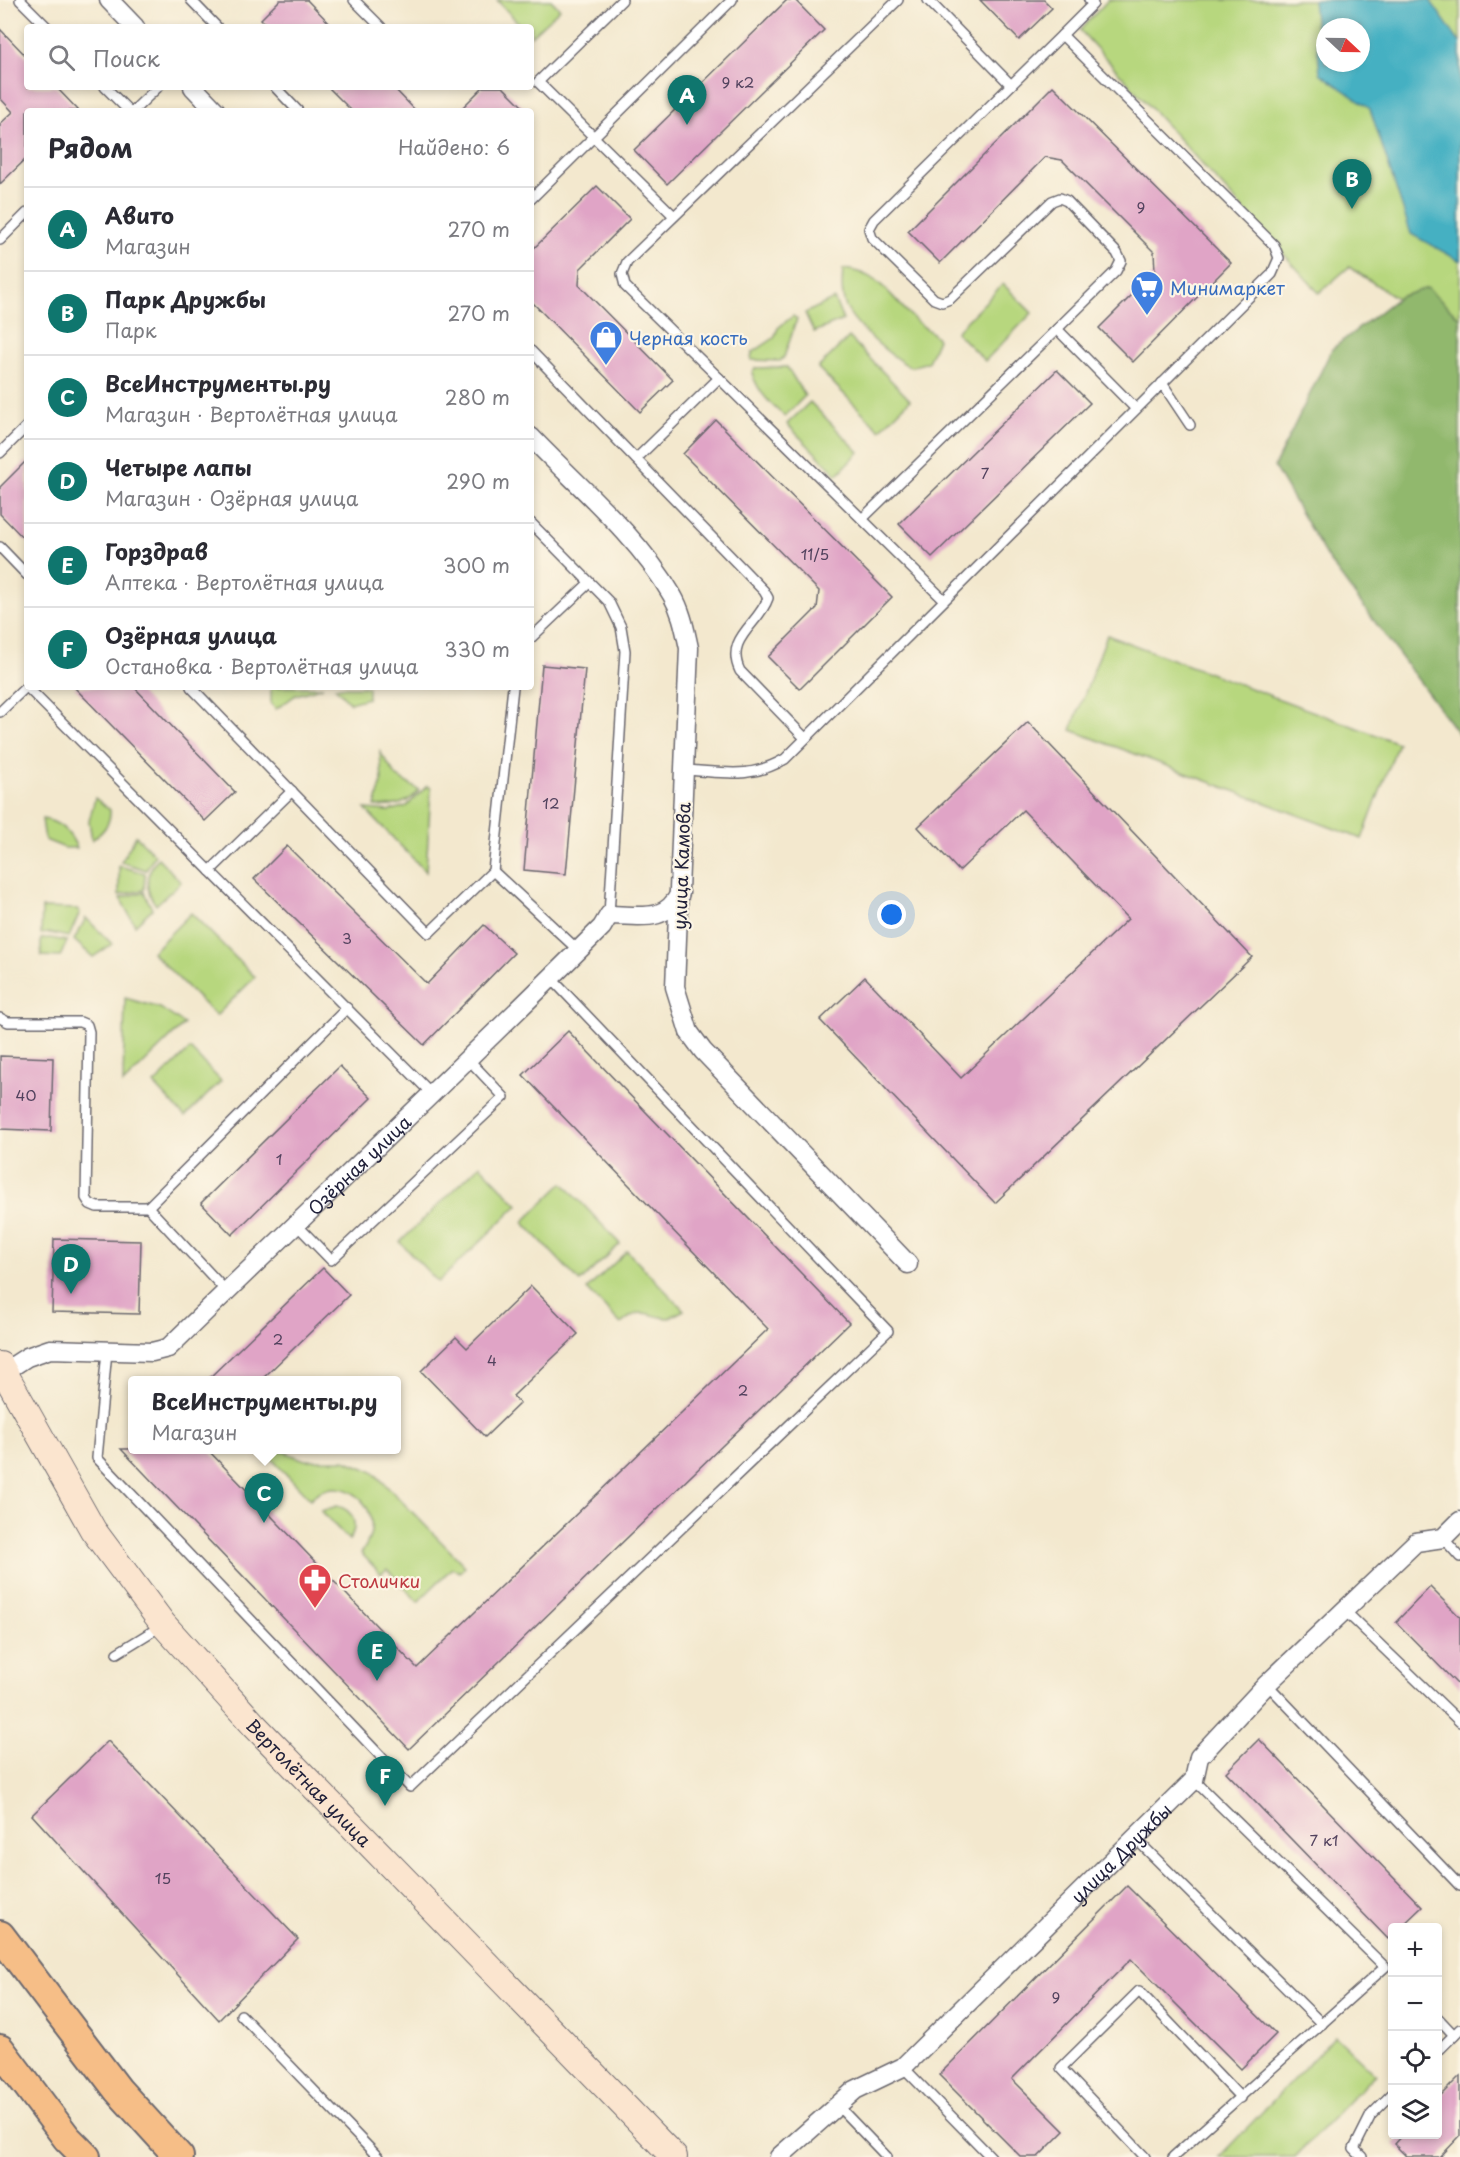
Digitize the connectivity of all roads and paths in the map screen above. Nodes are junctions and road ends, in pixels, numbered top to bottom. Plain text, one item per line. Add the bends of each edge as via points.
1 (20, 0) edge
2 (108, 0) edge
3 (191, 0) edge
4 (354, 0) edge
5 (622, 0) edge
6 (732, 0) edge
7 (898, 0) edge
8 (928, 0) edge
9 (1089, 0) edge
10 (44, 24) edge
11 (132, 24) edge
12 (214, 24) edge
13 (378, 24) edge
14 (1062, 35) junction
15 (534, 78) edge
16 (538, 82) junction
17 (1011, 85) junction
18 (108, 90) edge
19 (155, 90) edge
20 (196, 90) edge
21 (278, 90) edge
22 (128, 108) edge
23 (134, 108) edge
24 (213, 108) edge
25 (295, 108) edge
26 (594, 137) junction
27 (534, 196) edge
28 (24, 216) edge
29 (674, 216) junction
30 (0, 240) edge
31 (1057, 329) junction
32 (534, 354) edge
33 (719, 378) junction
34 (1162, 383) junction
35 (1136, 410) junction
36 (1190, 424) dead end
37 (24, 429) edge
38 (534, 440) edge
39 (0, 453) edge
40 (636, 459) junction
41 (862, 519) junction
42 (534, 526) edge
43 (0, 547) edge
44 (24, 572) edge
45 (590, 583) junction
46 (944, 600) junction
47 (534, 635) edge
48 (24, 689) edge
49 (31, 690) edge
50 (194, 690) edge
51 (513, 690) edge
52 (0, 712) edge
53 (805, 738) junction
54 (684, 770) junction
55 (292, 791) junction
56 (210, 871) junction
57 (493, 871) junction
58 (681, 892) junction
59 (609, 915) junction
60 (579, 951) junction
61 (551, 978) junction
62 (347, 1008) junction
63 (0, 1018) edge
64 (469, 1060) junction
65 (433, 1095) junction
66 (148, 1207) junction
67 (296, 1224) junction
68 (908, 1264) dead end
69 (226, 1291) junction
70 (107, 1351) junction
71 (2, 1368) edge
72 (1460, 1521) edge
73 (1443, 1538) junction
74 (1460, 1557) edge
75 (1344, 1610) junction
76 (163, 1624) junction
77 (117, 1653) dead end
78 (1267, 1684) junction
79 (1460, 1722) edge
80 (1194, 1780) junction
81 (1134, 1837) junction
82 (1460, 1886) edge
83 (0, 1935) edge
84 (1385, 1967) junction
85 (1388, 1970) edge
86 (241, 2015) dead end
87 (1442, 2022) edge
88 (1322, 2024) junction
89 (1457, 2032) edge
90 (1442, 2046) edge
91 (0, 2049) edge
92 (903, 2067) junction
93 (1241, 2098) junction
94 (1388, 2098) edge
95 (838, 2106) junction
96 (86, 2157) edge
97 (179, 2157) edge
98 (378, 2157) edge
99 (674, 2157) edge
100 (779, 2157) edge
101 (887, 2157) edge
102 (991, 2157) edge
103 (1145, 2157) edge
104 (1173, 2157) edge
105 (1362, 2157) edge

1 - 10 lane
2 - 11 street
3 - 12 lane
4 - 13 lane
5 - 16 lane
6 - 26 lane
7 - 29 lane
8 - 17 lane
9 - 14 lane via 1093,4
14 - 17 lane
14 - 34 lane via 1274,245 1279,258 1272,274
15 - 16 lane
16 - 26 lane
17 - 31 lane via 869,229 872,237 934,299 942,302 950,299 1052,201 1067,201 1118,253 1121,261 1116,271
18 - 22 lane
19 - 23 lane
20 - 24 street
21 - 25 lane
26 - 27 lane
26 - 29 lane
28 - 30 lane
29 - 33 lane via 627,262 622,274 625,286
31 - 35 lane
31 - 41 lane
32 - 40 lane
33 - 40 lane
33 - 41 lane
34 - 35 lane
34 - 36 lane
35 - 46 lane
37 - 39 lane
38 - 54 street, улица Камова via 639,548 673,597 689,648
40 - 53 lane via 764,591 768,598 764,610 742,633 735,660 740,671
41 - 46 lane
42 - 45 lane
43 - 44 lane
45 - 47 lane
45 - 59 lane via 609,602 621,627 625,651
46 - 53 lane
48 - 52 lane
49 - 56 lane
50 - 55 lane
51 - 57 lane
53 - 54 lane via 785,759 766,770 749,774
54 - 58 street, улица Камова
55 - 56 lane
55 - 57 lane via 429,933
56 - 62 lane
57 - 60 lane
58 - 59 street via 675,905 663,914
58 - 68 street, улица Камова via 675,987 689,1032
59 - 60 street, Озёрная улица
60 - 61 street, Озёрная улица
61 - 64 street, Озёрная улица
61 - 70 lane via 888,1331 410,1787 97,1458
62 - 65 lane
62 - 66 lane
63 - 66 lane via 8,1022 87,1024 86,1198 96,1207
64 - 65 street, Озёрная улица
64 - 67 lane via 504,1096 443,1154 331,1260
65 - 67 street, Озёрная улица
66 - 69 lane
67 - 69 street, Озёрная улица
69 - 70 street, Озёрная улица via 168,1348 152,1352
70 - 71 street, Озёрная улица via 50,1349
71 - 76 street, Вертолётная улица via 93,1530
72 - 73 street
73 - 74 lane
73 - 75 street, улица Дружбы via 1416,1542
75 - 78 street, улица Дружбы
75 - 79 lane
76 - 77 lane
76 - 99 street, Вертолётная улица via 254,1725
78 - 80 street, улица Дружбы via 1199,1757
78 - 82 lane
80 - 81 street, улица Дружбы
80 - 84 lane
81 - 88 lane
81 - 92 street, улица Дружбы
83 - 97 main road via 118,2090
84 - 85 lane
84 - 88 lane
86 - 98 lane
87 - 89 lane
88 - 93 lane
89 - 90 lane
91 - 96 main road via 67,2138
92 - 95 street, улица Дружбы via 855,2090
92 - 102 lane
93 - 103 lane via 1139,1991 1061,2068
93 - 104 lane
94 - 105 lane via 1371,2115 1354,2149
95 - 100 street, улица Дружбы
95 - 101 lane

